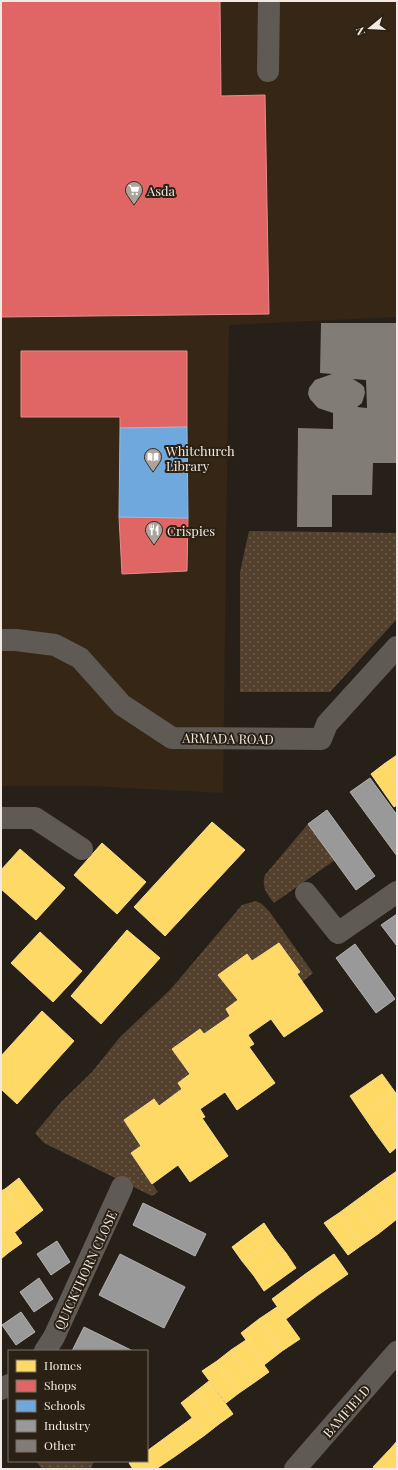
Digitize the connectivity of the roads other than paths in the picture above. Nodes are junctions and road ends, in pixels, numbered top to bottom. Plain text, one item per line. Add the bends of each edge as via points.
1 (269, 1) edge
2 (268, 71) dead end
3 (1, 640) edge
4 (397, 647) edge
5 (1, 818) edge
6 (82, 849) dead end
7 (397, 892) edge
8 (306, 893) dead end
9 (122, 1187) dead end
10 (46, 1350) edge
11 (397, 1352) edge
12 (295, 1469) edge

1 - 2 street
3 - 4 street, ARMADA ROAD via 55,645 80,658 122,705 172,738 320,739 327,724
5 - 6 street via 35,818
7 - 8 street via 338,934
9 - 10 street, QUICKTHORN CLOSE via 54,1337
11 - 12 street, BAMFIELD

